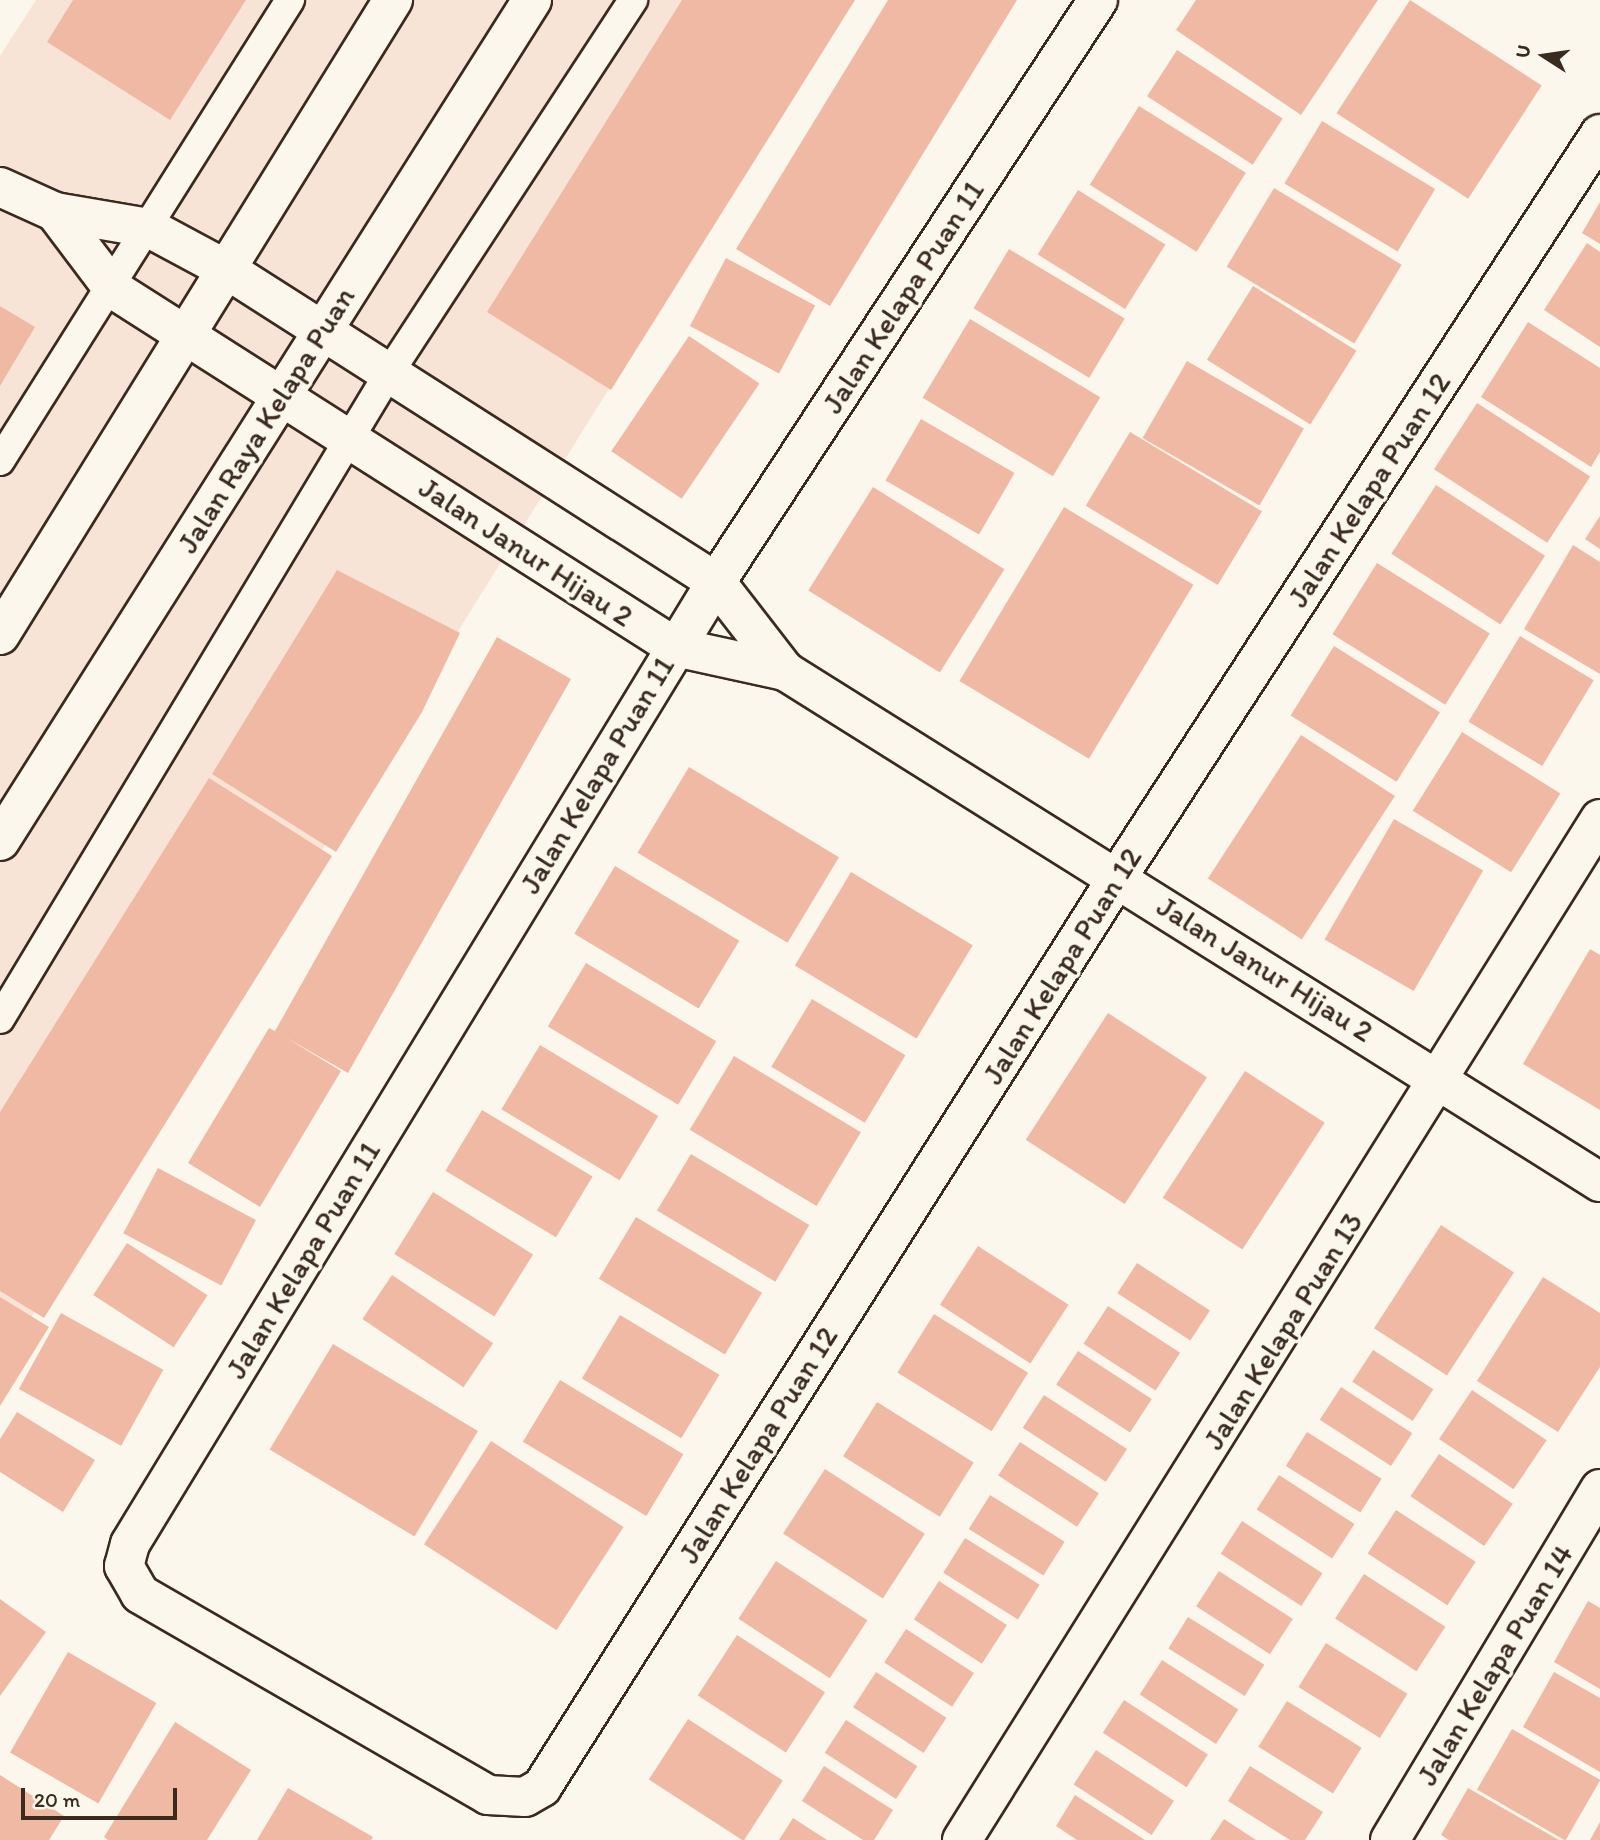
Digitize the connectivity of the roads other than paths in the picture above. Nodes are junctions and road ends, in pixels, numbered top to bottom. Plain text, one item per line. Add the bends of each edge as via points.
1 (290, 0) edge
2 (393, 0) edge
3 (532, 0) edge
4 (634, 0) edge
5 (1098, 0) edge
6 (1600, 134) edge
7 (0, 187) edge
8 (55, 212) junction
9 (149, 228) junction
10 (229, 271) junction
11 (113, 289) junction
12 (322, 332) junction
13 (187, 338) junction
14 (389, 373) junction
15 (281, 397) junction
16 (351, 440) junction
17 (0, 461) edge
18 (716, 582) junction
19 (0, 635) edge
20 (675, 648) junction
21 (785, 671) junction
22 (1600, 819) edge
23 (0, 841) edge
24 (1117, 878) junction
25 (0, 1019) edge
26 (1443, 1078) junction
27 (1600, 1182) edge
28 (1600, 1489) edge
29 (525, 1797) joint
30 (962, 1840) edge
31 (1390, 1840) edge

1 - 9 lane
2 - 10 street
3 - 12 street, Jalan Raya Kelapa Puan
4 - 14 lane
5 - 18 street, Jalan Kelapa Puan 11
6 - 24 street, Jalan Kelapa Puan 12
7 - 8 street
8 - 9 street, Jalan Janur Hijau 2
8 - 11 street, Jalan Janur Hijau 2
9 - 10 street, Jalan Janur Hijau 2
9 - 11 lane
10 - 12 street, Jalan Janur Hijau 2
10 - 13 street
11 - 13 street, Jalan Janur Hijau 2
11 - 17 lane
12 - 14 street, Jalan Janur Hijau 2
12 - 15 street, Jalan Raya Kelapa Puan
13 - 15 street, Jalan Janur Hijau 2
13 - 19 street
14 - 16 lane
14 - 18 street, Jalan Janur Hijau 2
15 - 16 street, Jalan Janur Hijau 2
15 - 23 street, Jalan Raya Kelapa Puan
16 - 20 street, Jalan Janur Hijau 2
16 - 25 lane
18 - 20 street, Jalan Kelapa Puan 11
18 - 21 street, Jalan Janur Hijau 2
20 - 21 street, Jalan Janur Hijau 2
20 - 29 street, Jalan Kelapa Puan 11 via 130,1545 124,1566 140,1594 476,1788
21 - 24 street, Jalan Janur Hijau 2
22 - 26 street, Jalan Kelapa Puan 13
24 - 26 street, Jalan Janur Hijau 2
24 - 29 street, Jalan Kelapa Puan 12 via 542,1787
26 - 27 street, Jalan Janur Hijau 2
26 - 30 street, Jalan Kelapa Puan 13
28 - 31 street, Jalan Kelapa Puan 14

